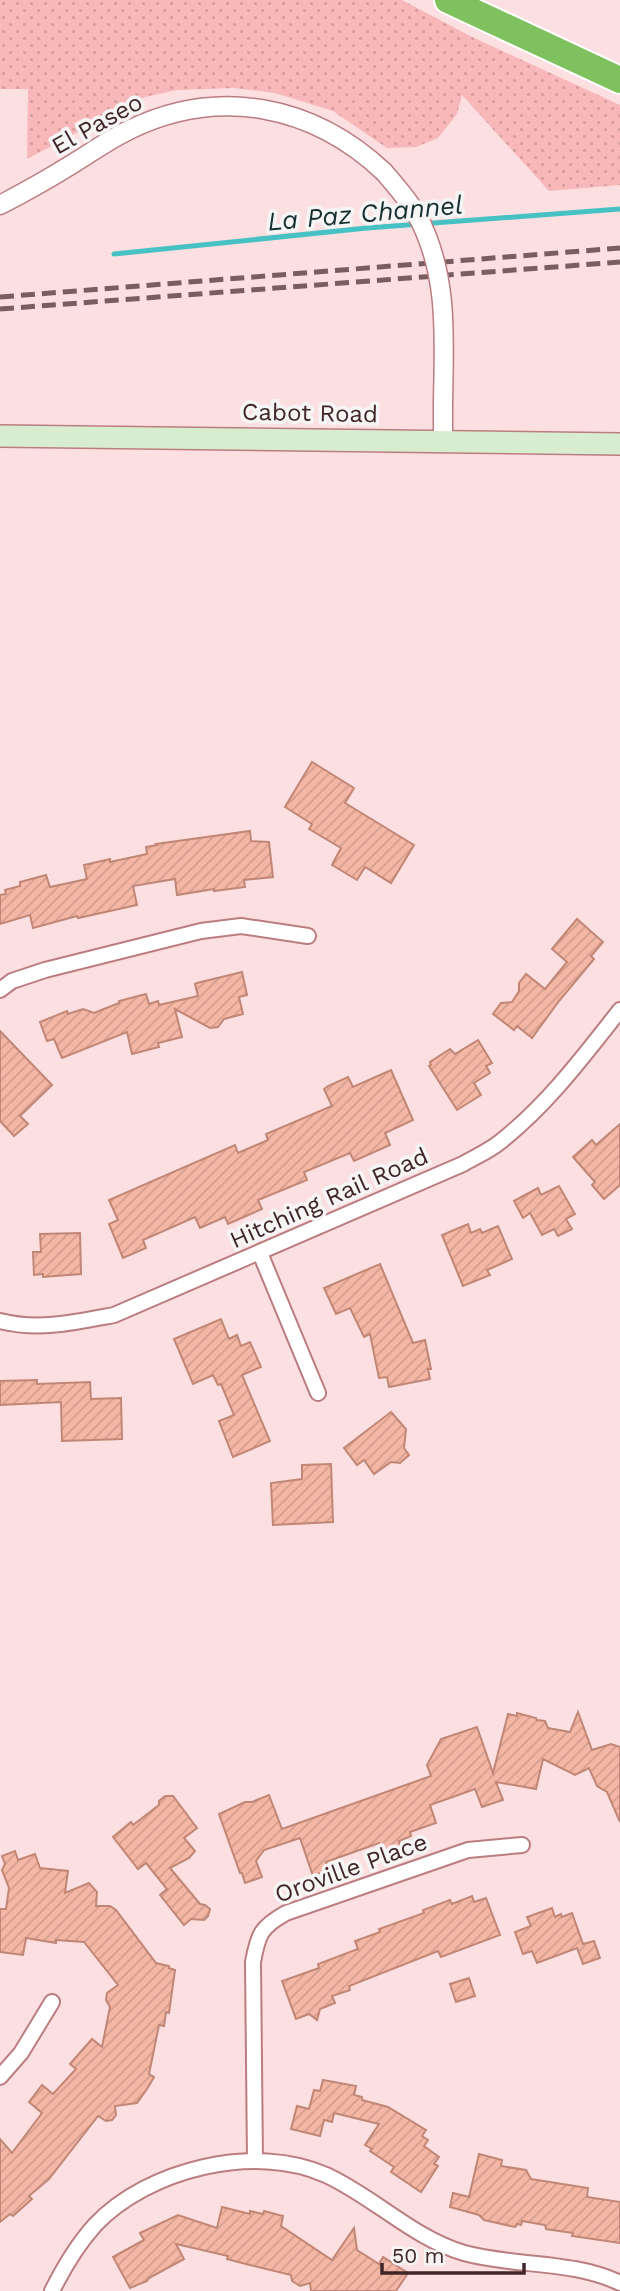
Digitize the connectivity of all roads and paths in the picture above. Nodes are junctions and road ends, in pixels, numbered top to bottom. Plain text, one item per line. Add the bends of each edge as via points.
1 (448, 0) edge
2 (620, 80) edge
3 (0, 205) edge
4 (0, 436) edge
5 (443, 441) junction
6 (620, 444) edge
7 (308, 936) dead end
8 (0, 990) edge
9 (620, 1010) edge
10 (260, 1253) junction
11 (0, 1321) edge
12 (318, 1393) dead end
13 (522, 1845) dead end
14 (52, 2002) dead end
15 (0, 2077) edge
16 (255, 2161) junction
17 (620, 2283) edge
18 (52, 2291) edge

1 - 2 highway
3 - 5 street, El Paseo, bridge via 126,131 167,114 212,107 259,108 325,129 384,172 416,215 428,240 444,313
4 - 5 main road, Cabot Road
5 - 6 main road, Cabot Road
7 - 8 street via 241,926 201,931 46,970
9 - 10 street, Hitching Rail Road via 562,1082 498,1144 463,1164
10 - 11 street, Hitching Rail Road via 114,1315 58,1325
10 - 12 street
13 - 16 street, Oroville Place via 468,1850 286,1913 267,1924 253,1962
14 - 15 street via 21,2053
16 - 17 street via 323,2173 464,2253 559,2267
16 - 18 street via 214,2163 171,2175 127,2199 97,2223 70,2256

